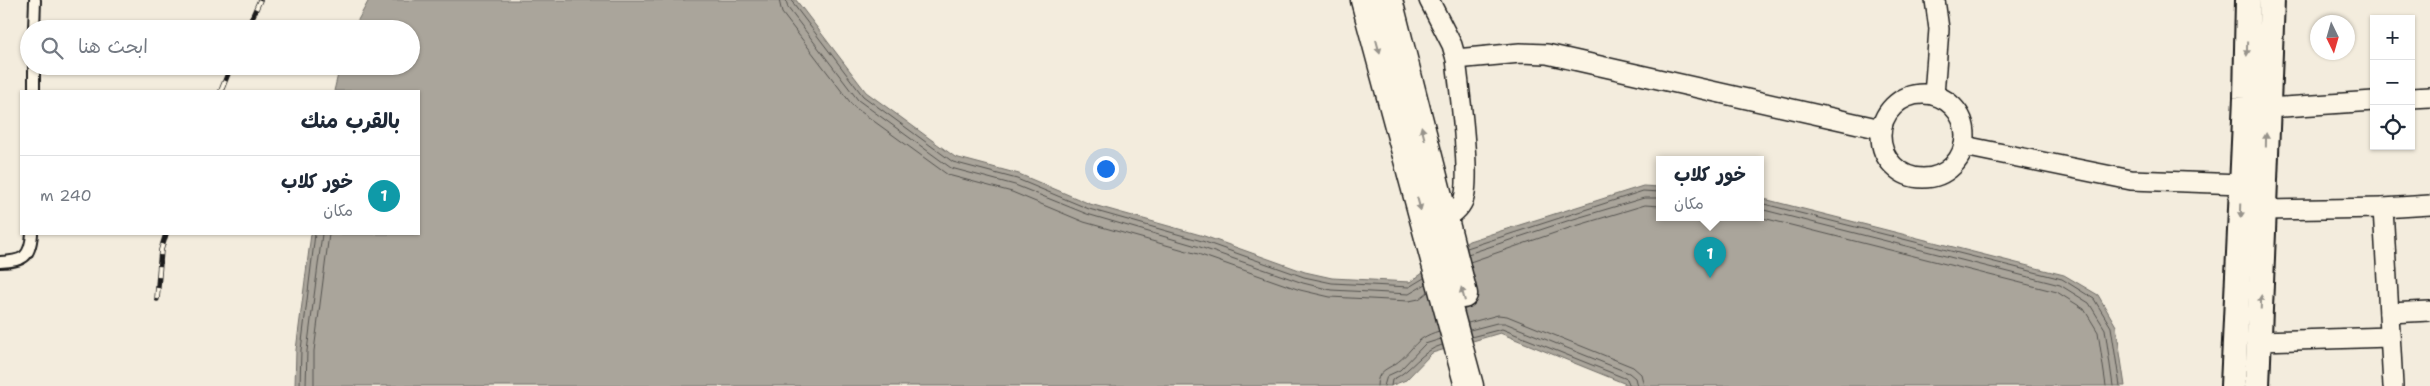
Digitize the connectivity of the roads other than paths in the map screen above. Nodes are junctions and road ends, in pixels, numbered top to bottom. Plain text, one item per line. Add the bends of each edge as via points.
1 (34, 0) edge
2 (1365, 0) edge
3 (1388, 0) edge
4 (1429, 0) edge
5 (1935, 0) edge
6 (2248, 0) edge
7 (2272, 0) edge
8 (34, 20) edge
9 (1456, 58) junction
10 (34, 75) edge
11 (34, 90) edge
12 (1934, 95) junction
13 (2430, 97) edge
14 (2415, 98) edge
15 (2370, 101) edge
16 (2267, 108) junction
17 (1881, 129) junction
18 (1964, 146) junction
19 (2242, 184) junction
20 (2430, 205) edge
21 (2384, 208) junction
22 (2265, 210) junction
23 (1440, 229) junction
24 (32, 235) edge
25 (0, 262) edge
26 (2430, 311) edge
27 (2389, 313) junction
28 (2390, 337) junction
29 (2260, 341) junction
30 (1471, 369) edge
31 (1488, 386) edge
32 (2233, 386) edge
33 (2257, 386) edge
34 (2393, 386) edge

1 - 8 lane
2 -> 23 highway
23 -> 3 highway
4 - 9 street
5 - 12 street via 1939,29
6 -> 19 street
7 - 16 street
9 - 17 street via 1547,54
9 - 23 street via 1466,191 1458,210
10 - 11 lane
12 - 17 street via 1916,94 1900,100 1887,113
12 - 18 street via 1946,100 1959,114 1965,133
13 - 14 street
15 - 16 street
22 -> 16 street
17 - 18 street via 1881,143 1890,162 1907,175 1921,178 1948,170
18 - 19 street via 2131,180
19 -> 32 street
20 - 21 street
21 - 22 street
21 - 27 street
29 -> 22 street
23 - 30 highway
24 - 25 lane via 25,257
26 - 27 street
27 - 28 street
28 - 29 street
28 - 34 street
29 - 33 street
30 - 31 highway

